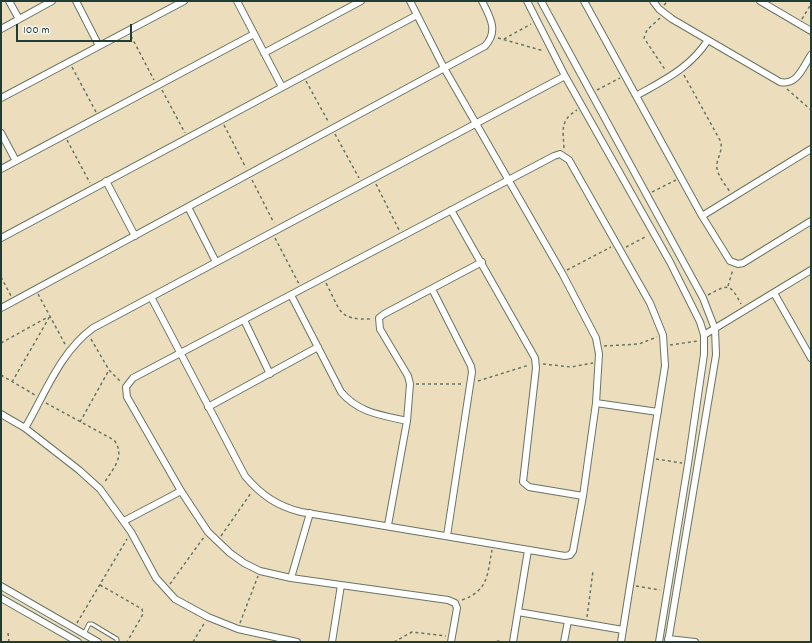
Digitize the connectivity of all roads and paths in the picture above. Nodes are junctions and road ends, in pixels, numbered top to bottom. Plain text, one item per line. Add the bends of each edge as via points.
1 (9, 1) edge
2 (52, 1) edge
3 (76, 1) edge
4 (184, 1) edge
5 (237, 1) edge
6 (361, 1) edge
7 (410, 1) edge
8 (482, 1) edge
9 (527, 1) edge
10 (541, 1) edge
11 (584, 1) edge
12 (653, 1) edge
13 (760, 1) edge
14 (769, 3) edge
15 (811, 4) edge
16 (664, 14) junction
17 (417, 15) junction
18 (19, 19) junction
19 (538, 20) junction
20 (799, 24) junction
21 (1, 29) edge
22 (128, 31) junction
23 (811, 31) edge
24 (254, 34) junction
25 (492, 36) junction
26 (504, 39) junction
27 (708, 40) junction
28 (100, 46) junction
29 (264, 53) junction
30 (553, 53) junction
31 (811, 55) edge
32 (70, 62) junction
33 (444, 68) junction
34 (681, 70) junction
35 (625, 75) junction
36 (565, 76) junction
37 (670, 76) junction
38 (780, 82) junction
39 (158, 85) junction
40 (282, 87) junction
41 (591, 94) junction
42 (636, 96) junction
43 (1, 98) edge
44 (583, 107) junction
45 (811, 110) edge
46 (99, 117) junction
47 (476, 124) junction
48 (1, 132) edge
49 (64, 135) junction
50 (188, 138) junction
51 (811, 149) edge
52 (564, 155) junction
53 (16, 161) junction
54 (1, 169) edge
55 (681, 177) junction
56 (374, 178) junction
57 (508, 180) junction
58 (106, 181) junction
59 (93, 189) junction
60 (647, 194) junction
61 (733, 197) junction
62 (188, 207) junction
63 (451, 210) junction
64 (702, 216) junction
65 (811, 221) edge
66 (273, 232) junction
67 (653, 232) junction
68 (135, 236) junction
69 (402, 236) junction
70 (1, 238) edge
71 (617, 244) junction
72 (620, 250) junction
73 (216, 262) junction
74 (482, 262) junction
75 (734, 263) junction
76 (811, 270) edge
77 (562, 273) junction
78 (1, 277) edge
79 (323, 278) junction
80 (728, 286) junction
81 (35, 289) junction
82 (302, 289) junction
83 (432, 289) junction
84 (774, 292) junction
85 (291, 295) junction
86 (151, 297) junction
87 (703, 298) junction
88 (14, 301) junction
89 (1, 308) edge
90 (745, 310) junction
91 (50, 316) junction
92 (379, 318) junction
93 (244, 320) junction
94 (715, 329) junction
95 (87, 332) junction
96 (663, 335) junction
97 (704, 337) junction
98 (1, 343) edge
99 (664, 346) junction
100 (318, 347) junction
101 (598, 347) junction
102 (68, 351) junction
103 (180, 354) junction
104 (811, 358) edge
105 (598, 362) junction
106 (536, 364) junction
107 (109, 370) junction
108 (270, 374) junction
109 (1, 375) edge
110 (12, 382) junction
111 (471, 383) junction
112 (410, 384) junction
113 (126, 387) junction
114 (42, 399) junction
115 (596, 403) junction
116 (208, 407) junction
117 (658, 412) junction
118 (1, 414) edge
119 (80, 422) junction
120 (407, 422) junction
121 (26, 428) junction
122 (651, 458) junction
123 (688, 464) junction
124 (255, 488) junction
125 (100, 490) junction
126 (181, 491) junction
127 (583, 496) junction
128 (310, 513) junction
129 (124, 521) junction
130 (388, 525) junction
131 (131, 532) junction
132 (208, 532) junction
133 (447, 536) junction
134 (217, 542) junction
135 (493, 544) junction
136 (528, 550) junction
137 (260, 571) junction
138 (594, 571) dead end
139 (291, 578) junction
140 (100, 585) junction
141 (341, 585) junction
142 (630, 585) junction
143 (1, 586) edge
144 (166, 590) junction
145 (666, 590) junction
146 (1, 598) edge
147 (455, 603) junction
148 (38, 607) junction
149 (518, 612) junction
150 (32, 616) junction
151 (208, 617) junction
152 (568, 621) junction
153 (586, 624) junction
154 (74, 628) junction
155 (238, 629) junction
156 (623, 630) junction
157 (8, 633) dead end
158 (84, 634) junction
159 (267, 639) edge
160 (451, 639) edge
161 (668, 640) edge
162 (497, 641) edge
163 (9, 642) edge
164 (78, 642) edge
165 (98, 642) edge
166 (117, 642) edge
167 (127, 642) edge
168 (193, 642) edge
169 (297, 642) edge
170 (332, 642) edge
171 (394, 642) edge
172 (503, 642) edge
173 (513, 642) edge
174 (564, 642) edge
175 (621, 642) edge
176 (658, 642) edge
177 (695, 642) edge

1 - 18 street
2 - 18 street
3 - 28 street
4 - 22 street
5 - 24 street
6 - 29 street
7 - 17 street
8 - 25 street via 492,21
9 - 19 street
10 - 41 street
11 - 35 street
12 - 16 street
13 - 14 street
14 - 20 street
15 - 20 path
16 - 27 street
16 - 37 path via 647,30 644,38
17 - 33 street
17 - 40 street
18 - 21 street
19 - 26 path
19 - 30 street
20 - 23 street
22 - 28 street
22 - 39 path
24 - 29 street
24 - 39 street
25 - 26 path
25 - 33 street via 485,46
26 - 30 path
27 - 34 street via 701,52
27 - 38 street
28 - 32 street
29 - 40 street
30 - 36 street
31 - 38 street via 796,79 788,83
32 - 43 street
32 - 46 path
33 - 47 street
33 - 62 street
34 - 37 street
34 - 61 path via 721,142 718,170
35 - 41 path
35 - 42 street
36 - 44 street
36 - 47 street
37 - 42 street
38 - 45 path
39 - 46 street
39 - 50 path
40 - 50 street
41 - 60 street
42 - 55 street
44 - 52 path via 569,115 565,121
44 - 67 street
46 - 49 street
47 - 56 street
47 - 57 street
48 - 53 street
49 - 53 street
49 - 59 path
50 - 58 street
51 - 61 street
52 - 57 street via 554,156
52 - 71 street
53 - 54 street
55 - 60 path
55 - 64 street
56 - 66 street
56 - 69 path
57 - 63 street
57 - 77 street
58 - 59 street
58 - 68 street
59 - 70 street
60 - 87 street
61 - 64 street
62 - 68 street
62 - 73 street
63 - 69 street
63 - 74 street
64 - 75 street
65 - 75 street via 743,263
66 - 73 street
66 - 82 path
67 - 72 path
67 - 97 street via 700,322
68 - 81 street
69 - 79 street
71 - 72 street
71 - 77 path
72 - 96 street via 650,303
73 - 86 street
74 - 83 street
74 - 106 street via 533,352
75 - 80 path
76 - 84 street
77 - 101 street via 592,329
78 - 88 path
79 - 82 street
79 - 92 path via 347,317
80 - 87 path
80 - 90 path via 734,290
81 - 88 street
81 - 91 path
82 - 85 street
83 - 92 street
83 - 111 street via 471,366
84 - 90 street
84 - 104 street
85 - 93 street
85 - 100 street
86 - 95 street
86 - 103 street
87 - 94 street
88 - 89 street
90 - 94 street
91 - 98 path
91 - 102 path
91 - 110 path
92 - 112 street via 380,329 408,376
93 - 103 street
93 - 108 street
94 - 97 street
94 - 161 street via 716,355
95 - 102 street
95 - 107 path
96 - 99 street
96 - 101 path via 639,344
97 - 99 path
97 - 123 street
99 - 117 street via 665,366
100 - 108 street
100 - 120 street via 341,392 349,402 368,412
101 - 105 street
102 - 114 street
103 - 113 street via 133,378
103 - 116 street
105 - 106 path via 570,367
105 - 115 street
106 - 111 path
106 - 127 street via 523,482 529,487
107 - 113 path
107 - 119 path
108 - 116 street
109 - 110 path
110 - 114 path
111 - 112 path
111 - 133 street
112 - 120 street
113 - 126 street via 127,397
114 - 119 path
114 - 121 street
115 - 117 street
115 - 127 street
116 - 124 street via 245,476
117 - 122 street
118 - 121 street
119 - 125 path via 114,440 119,446 118,462
120 - 130 street
121 - 125 street
122 - 123 path
122 - 142 street
123 - 145 street
124 - 128 street via 284,508
124 - 134 path
125 - 129 street
126 - 129 street
126 - 132 street
127 - 136 street via 573,551 570,555
128 - 130 street
128 - 139 street
129 - 131 street
130 - 133 street
131 - 140 path
131 - 144 street via 156,578
132 - 134 street
132 - 144 path
133 - 135 street
134 - 137 street via 240,560
135 - 136 street
135 - 147 path via 483,587 474,596
136 - 149 street
137 - 139 street
137 - 155 path
138 - 153 path
139 - 141 street
140 - 154 path
140 - 167 path via 142,609 143,614
141 - 147 street
141 - 170 street
142 - 145 path
142 - 156 street
143 - 148 street
144 - 151 street
145 - 176 street
146 - 150 street
147 - 160 street via 457,608
148 - 150 street
148 - 154 street
149 - 152 street
149 - 173 street
150 - 164 street
151 - 155 street
151 - 168 path
152 - 153 street
152 - 174 street
153 - 156 street
154 - 158 street
155 - 159 street
156 - 175 street
157 - 163 path
158 - 165 street
158 - 166 lane via 91,624 117,639
159 - 169 street
160 - 171 path via 412,632
161 - 177 street
162 - 172 path

